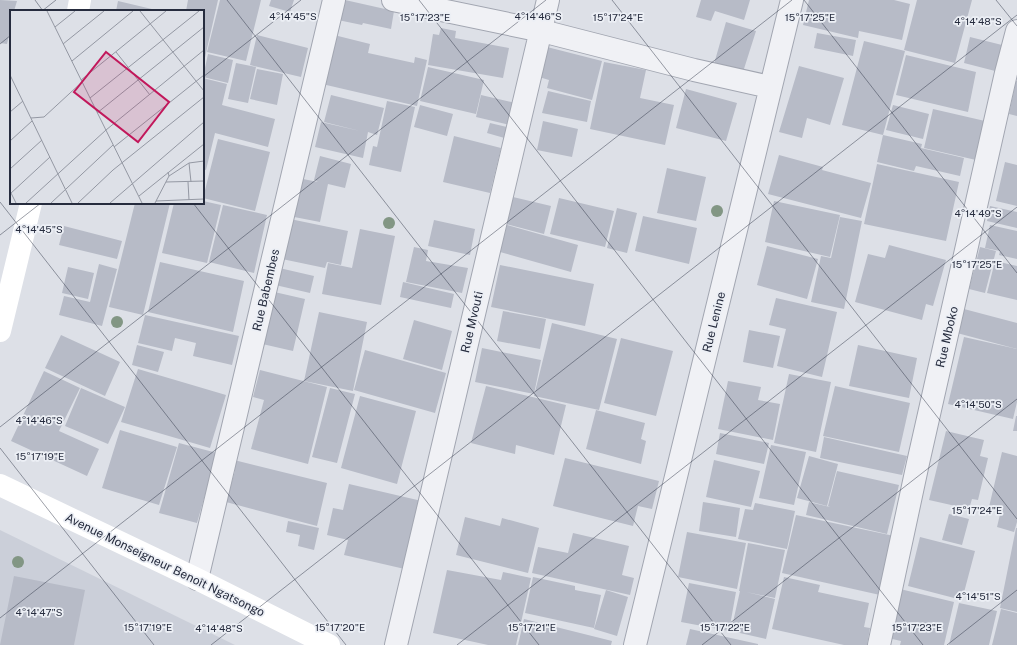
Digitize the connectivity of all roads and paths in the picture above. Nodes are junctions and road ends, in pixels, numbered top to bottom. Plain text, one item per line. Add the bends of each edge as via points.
1 (80, 0) edge
2 (334, 0) edge
3 (393, 0) edge
4 (548, 0) edge
5 (792, 0) edge
6 (78, 10) edge
7 (542, 31) junction
8 (1017, 31) edge
9 (770, 87) junction
10 (31, 204) edge
11 (0, 331) edge
12 (0, 485) edge
13 (197, 580) junction
14 (329, 645) edge
15 (396, 645) edge
16 (635, 645) edge
17 (879, 645) edge

1 - 6 street
2 - 13 street, Rue Babembes
3 - 7 street
4 - 7 street, Rue Mvouti
5 - 9 street, Rue Lenine
7 - 9 street
7 - 15 street, Rue Mvouti
8 - 17 street, Rue Mboko
9 - 16 street, Rue Lenine
10 - 11 street
12 - 13 street, Avenue Monseigneur Benoît Ngatsongo
13 - 14 street, Avenue Monseigneur Benoît Ngatsongo

